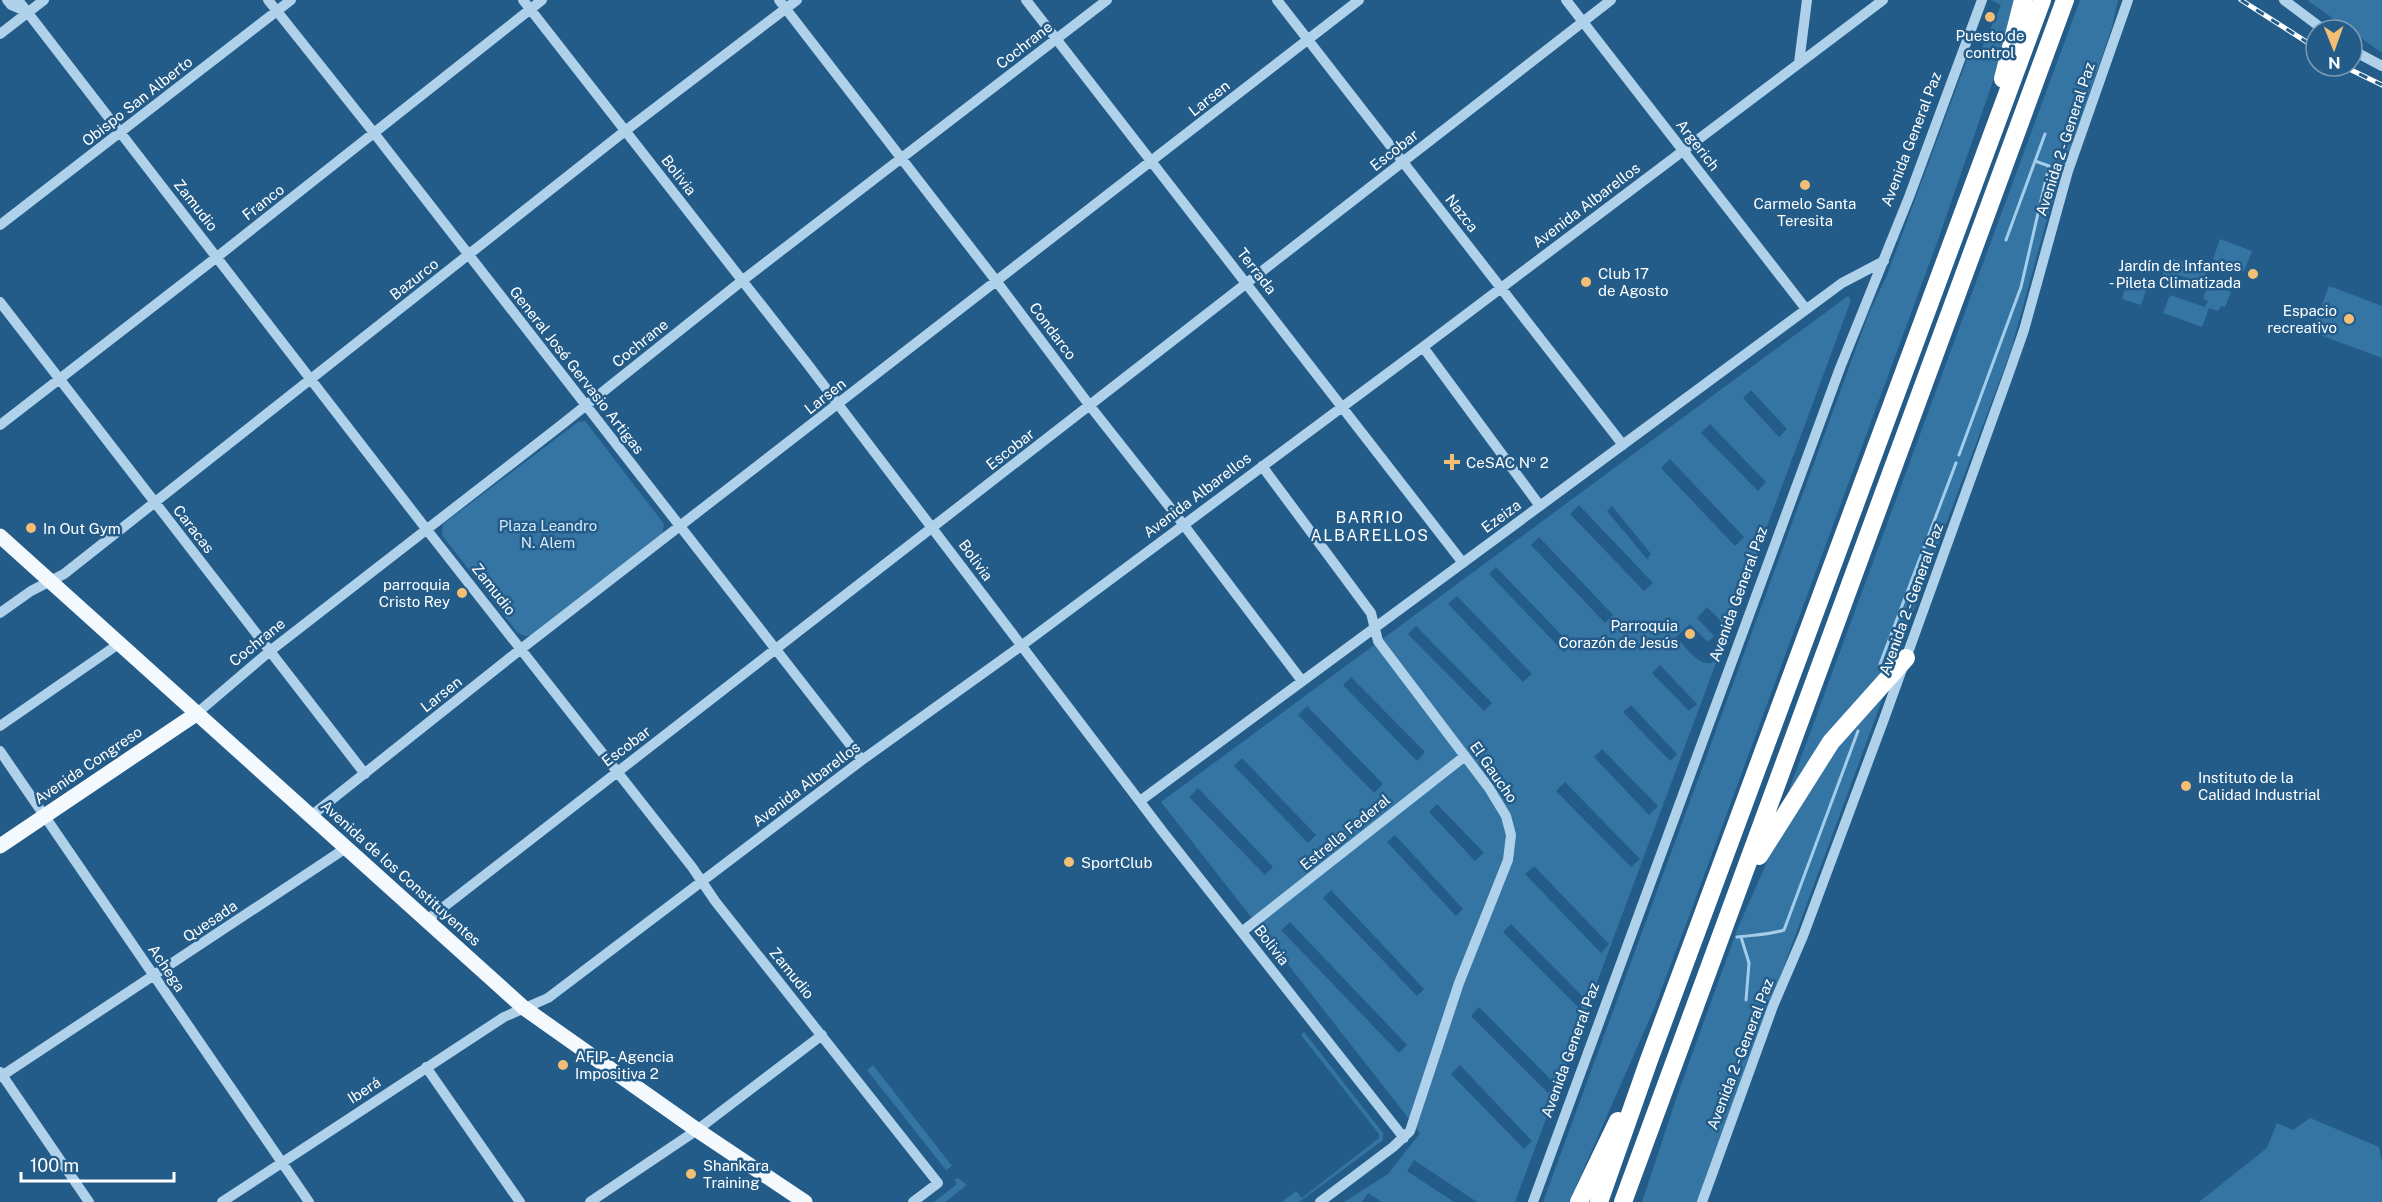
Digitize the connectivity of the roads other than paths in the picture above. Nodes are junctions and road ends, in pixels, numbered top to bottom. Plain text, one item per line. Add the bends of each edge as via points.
1 (8, 0) edge
2 (18, 0) edge
3 (25, 0) edge
4 (44, 0) edge
5 (268, 0) edge
6 (291, 0) edge
7 (542, 0) edge
8 (797, 0) edge
9 (1026, 0) edge
10 (1107, 0) edge
11 (1278, 0) edge
12 (1359, 0) edge
13 (1566, 0) edge
14 (1611, 0) edge
15 (1807, 0) edge
16 (1883, 0) edge
17 (1982, 0) edge
18 (2023, 0) edge
19 (2042, 0) edge
20 (2065, 0) edge
21 (2124, 0) edge
22 (2128, 0) edge
23 (2284, 0) edge
24 (782, 4) edge
25 (1869, 4) edge
26 (526, 5) edge
27 (276, 11) junction
28 (28, 12) junction
29 (2308, 18) edge
30 (2120, 21) junction
31 (1583, 22) junction
32 (0, 34) edge
33 (1057, 39) junction
34 (1308, 40) junction
35 (2364, 56) edge
36 (1799, 63) junction
37 (2382, 66) edge
38 (625, 131) junction
39 (120, 133) junction
40 (374, 133) junction
41 (1991, 136) junction
42 (1683, 150) junction
43 (900, 159) junction
44 (1152, 161) junction
45 (1404, 161) junction
46 (0, 225) edge
47 (468, 255) junction
48 (218, 257) junction
49 (1884, 261) junction
50 (743, 280) junction
51 (997, 282) junction
52 (1248, 283) junction
53 (1502, 288) junction
54 (0, 302) edge
55 (1806, 309) junction
56 (1423, 347) junction
57 (60, 378) junction
58 (311, 380) junction
59 (838, 405) junction
60 (586, 406) junction
61 (1090, 406) junction
62 (1342, 407) junction
63 (0, 425) edge
64 (1623, 444) junction
65 (1262, 466) junction
66 (154, 502) junction
67 (1540, 506) junction
68 (1183, 524) junction
69 (680, 527) junction
70 (933, 528) junction
71 (427, 530) junction
72 (0, 536) edge
73 (1463, 562) junction
74 (50, 581) junction
75 (0, 613) edge
76 (1374, 628) junction
77 (120, 643) junction
78 (1021, 646) junction
79 (521, 650) junction
80 (270, 651) junction
81 (776, 651) junction
82 (1906, 658) junction
83 (1302, 681) junction
84 (196, 714) junction
85 (0, 726) edge
86 (0, 752) edge
87 (1465, 756) junction
88 (862, 760) junction
89 (616, 772) junction
90 (365, 774) junction
91 (1140, 801) junction
92 (44, 816) junction
93 (311, 816) junction
94 (0, 846) edge
95 (346, 848) junction
96 (702, 881) junction
97 (1736, 893) junction
98 (426, 920) junction
99 (1243, 931) junction
100 (154, 976) junction
101 (524, 1008) junction
102 (822, 1035) junction
103 (1649, 1060) junction
104 (426, 1067) junction
105 (1, 1075) edge
106 (697, 1130) junction
107 (1404, 1138) junction
108 (282, 1162) junction
109 (89, 1202) edge
110 (222, 1202) edge
111 (309, 1202) edge
112 (520, 1202) edge
113 (590, 1202) edge
114 (805, 1202) edge
115 (913, 1202) edge
116 (1320, 1202) edge
117 (1533, 1202) edge
118 (1579, 1202) edge
119 (1599, 1202) edge
120 (1625, 1202) edge
121 (1702, 1202) edge

1 - 28 street, Zamudio
2 - 28 street, Zamudio
3 - 28 street, Zamudio
4 - 28 street
5 - 27 street, General José Gervasio Artigas
6 - 27 street, Obispo San Alberto
7 - 26 street, Franco
8 - 24 street, Bazurco
9 - 33 street, Terrada
10 - 33 street, Cochrane
11 - 34 street, Nazca
12 - 34 street, Larsen
13 - 31 street, Argerich
14 - 31 street, Escobar
15 - 36 street
16 - 25 street, Avenida Albarellos
17 - 49 street, Avenida General Paz
18 - 41 highway
19 - 41 highway
20 - 97 highway
21 - 30 street
22 - 30 street, Avenida 2 - General Paz
23 - 29 street
24 - 38 street, Bazurco
24 - 43 street, Condarco
25 - 36 street, Avenida Albarellos
26 - 38 street, Bolivia
26 - 40 street, Franco
27 - 39 street, Obispo San Alberto
27 - 40 street, General José Gervasio Artigas
28 - 32 street
28 - 39 street, Zamudio
30 - 82 street, Avenida 2 - General Paz via 2068,171 2017,351
31 - 42 street, Argerich
31 - 45 street, Escobar
33 - 43 street, Cochrane
33 - 44 street, Terrada
34 - 44 street, Larsen
34 - 45 street, Nazca
35 - 37 street
36 - 42 street, Avenida Albarellos
38 - 47 street, Bazurco
38 - 50 street, Bolivia
39 - 46 street, Obispo San Alberto
39 - 48 street, Zamudio
40 - 47 street, General José Gervasio Artigas
40 - 48 street, Franco
41 - 103 highway
42 - 53 street, Avenida Albarellos
42 - 55 street, Argerich
43 - 50 street, Cochrane
43 - 51 street, Condarco
44 - 51 street, Larsen
44 - 52 street, Terrada
45 - 52 street, Escobar
45 - 53 street, Nazca
47 - 58 street, Bazurco
47 - 60 street, General José Gervasio Artigas
48 - 57 street, Franco
48 - 58 street, Zamudio
49 - 55 street, Ezeiza via 1846,280
49 - 117 street, Avenida General Paz via 1840,368
50 - 59 street, Bolivia
50 - 60 street, Cochrane
51 - 59 street, Larsen
51 - 61 street, Condarco
52 - 61 street, Escobar
52 - 62 street, Terrada
53 - 56 street, Avenida Albarellos
53 - 64 street, Nazca
54 - 57 street, Caracas
55 - 64 street, Ezeiza
56 - 62 street, Avenida Albarellos
56 - 67 street
57 - 63 street, Franco
57 - 66 street, Caracas
58 - 66 street, Bazurco
58 - 71 street, Zamudio
59 - 69 street, Larsen
59 - 70 street, Bolivia
60 - 69 street, General José Gervasio Artigas
60 - 71 street, Cochrane
61 - 68 street, Condarco
61 - 70 street, Escobar
62 - 65 street, Avenida Albarellos
62 - 73 street, Terrada
64 - 67 street, Ezeiza
65 - 68 street, Avenida Albarellos
65 - 76 street, El Gaucho via 1371,613
66 - 74 street, Bazurco
66 - 80 street, Caracas
67 - 73 street, Ezeiza
68 - 78 street, Avenida Albarellos
68 - 83 street, Condarco
69 - 79 street, Larsen
69 - 81 street, General José Gervasio Artigas
70 - 78 street, Bolivia
70 - 81 street, Escobar
71 - 79 street, Zamudio
71 - 80 street, Cochrane
72 - 74 main road, Avenida de los Constituyentes
73 - 76 street, Ezeiza
74 - 75 street, Bazurco
74 - 77 main road, Avenida de los Constituyentes
76 - 83 street, Ezeiza
76 - 87 street, El Gaucho via 1378,641
77 - 84 main road, Avenida de los Constituyentes
77 - 85 street
78 - 88 street, Avenida Albarellos
78 - 91 street, Bolivia
79 - 89 street, Zamudio
79 - 90 street, Larsen
80 - 84 street, Cochrane
80 - 90 street, Caracas
81 - 88 street, General José Gervasio Artigas
81 - 89 street, Escobar
82 - 97 highway via 1831,742
82 - 121 street, Avenida 2 - General Paz
83 - 91 street, Ezeiza
84 - 92 main road, Avenida Congreso
84 - 93 main road, Avenida de los Constituyentes
86 - 92 street, Achega
87 - 99 street, Estrella Federal
87 - 107 street, El Gaucho via 1506,816 1511,852 1459,983 1413,1126
88 - 96 street, Avenida Albarellos
89 - 96 street, Zamudio
89 - 98 street, Escobar
90 - 93 street, Larsen
91 - 99 street, Bolivia
92 - 94 main road, Avenida Congreso
92 - 100 street, Achega
93 - 95 main road, Avenida de los Constituyentes
95 - 98 main road, Avenida de los Constituyentes
95 - 100 street, Quesada
96 - 101 street, Avenida Albarellos via 548,998
96 - 102 street, Zamudio
97 - 120 highway
98 - 101 main road, Avenida de los Constituyentes
99 - 107 street, Bolivia
100 - 105 street, Quesada
100 - 108 street, Achega
101 - 104 street, Iberá
101 - 106 main road, Avenida de los Constituyentes
102 - 106 street
102 - 115 street, Zamudio via 938,1183
103 - 118 highway
103 - 119 highway
104 - 108 street, Iberá
104 - 112 street
105 - 109 street
106 - 113 street
106 - 114 main road, Avenida de los Constituyentes
107 - 116 street
108 - 110 street, Iberá
108 - 111 street, Achega

